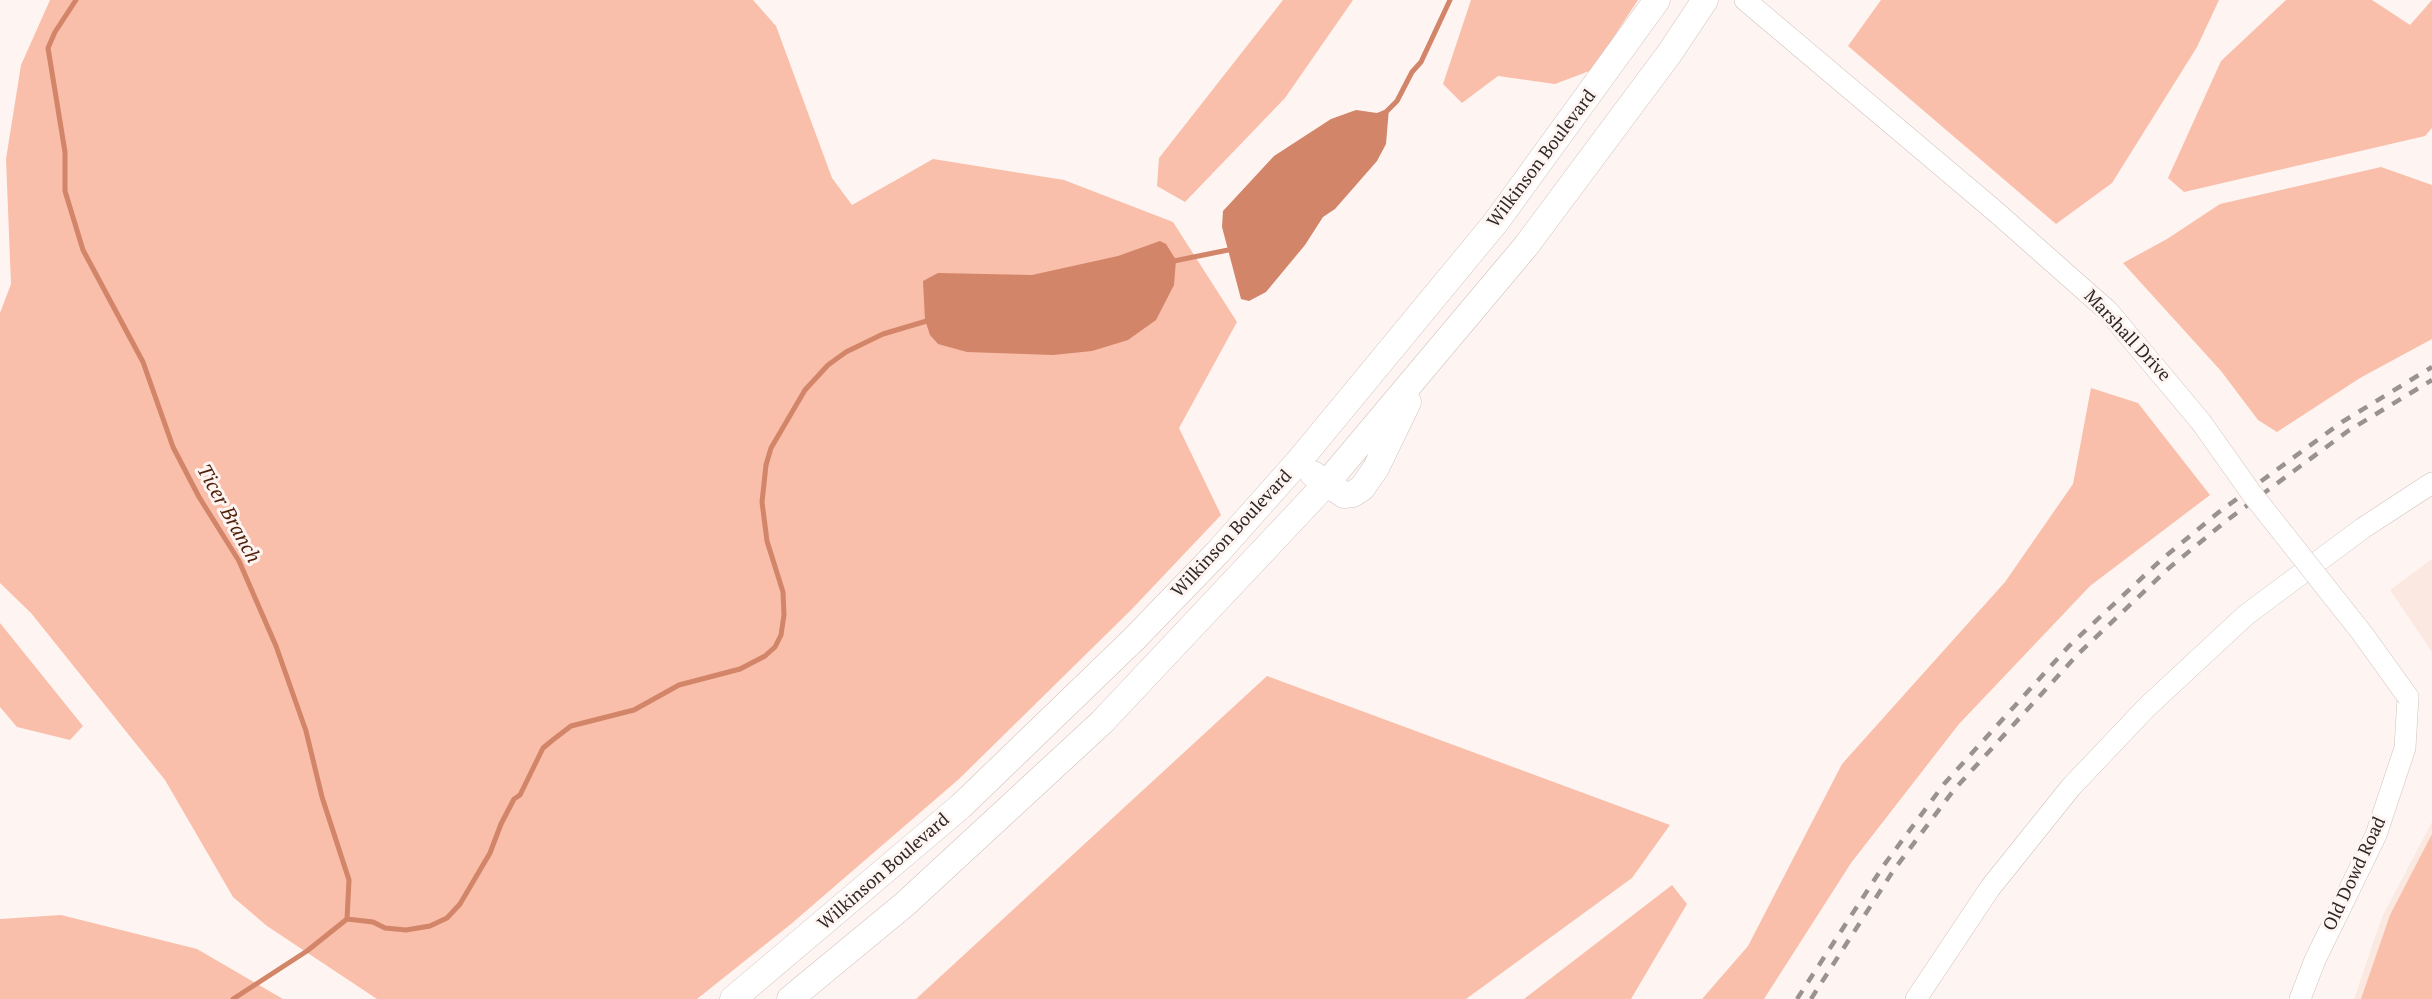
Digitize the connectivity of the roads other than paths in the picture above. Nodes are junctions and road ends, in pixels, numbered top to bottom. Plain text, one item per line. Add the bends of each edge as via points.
1 (1657, 0) edge
2 (1705, 0) edge
3 (1745, 0) edge
4 (1298, 462) junction
5 (2432, 483) edge
6 (1326, 484) junction
7 (2405, 748) joint
8 (733, 999) edge
9 (790, 999) edge
10 (1916, 999) edge
11 (2300, 999) edge

1 - 4 main road, Wilkinson Boulevard via 1496,222
2 - 6 main road via 1526,246 1425,369 1376,468 1362,488 1344,495
3 - 7 street, Marshall Drive, bridge via 2108,311 2201,422 2408,697
4 - 6 main road
4 - 8 main road, Wilkinson Boulevard via 1134,639 961,806
5 - 10 street via 2363,528 2246,615 2147,707 2071,787 1990,888
6 - 9 main road, Wilkinson Boulevard via 1102,722 904,904
7 - 11 street, Old Dowd Road via 2376,835 2314,960

